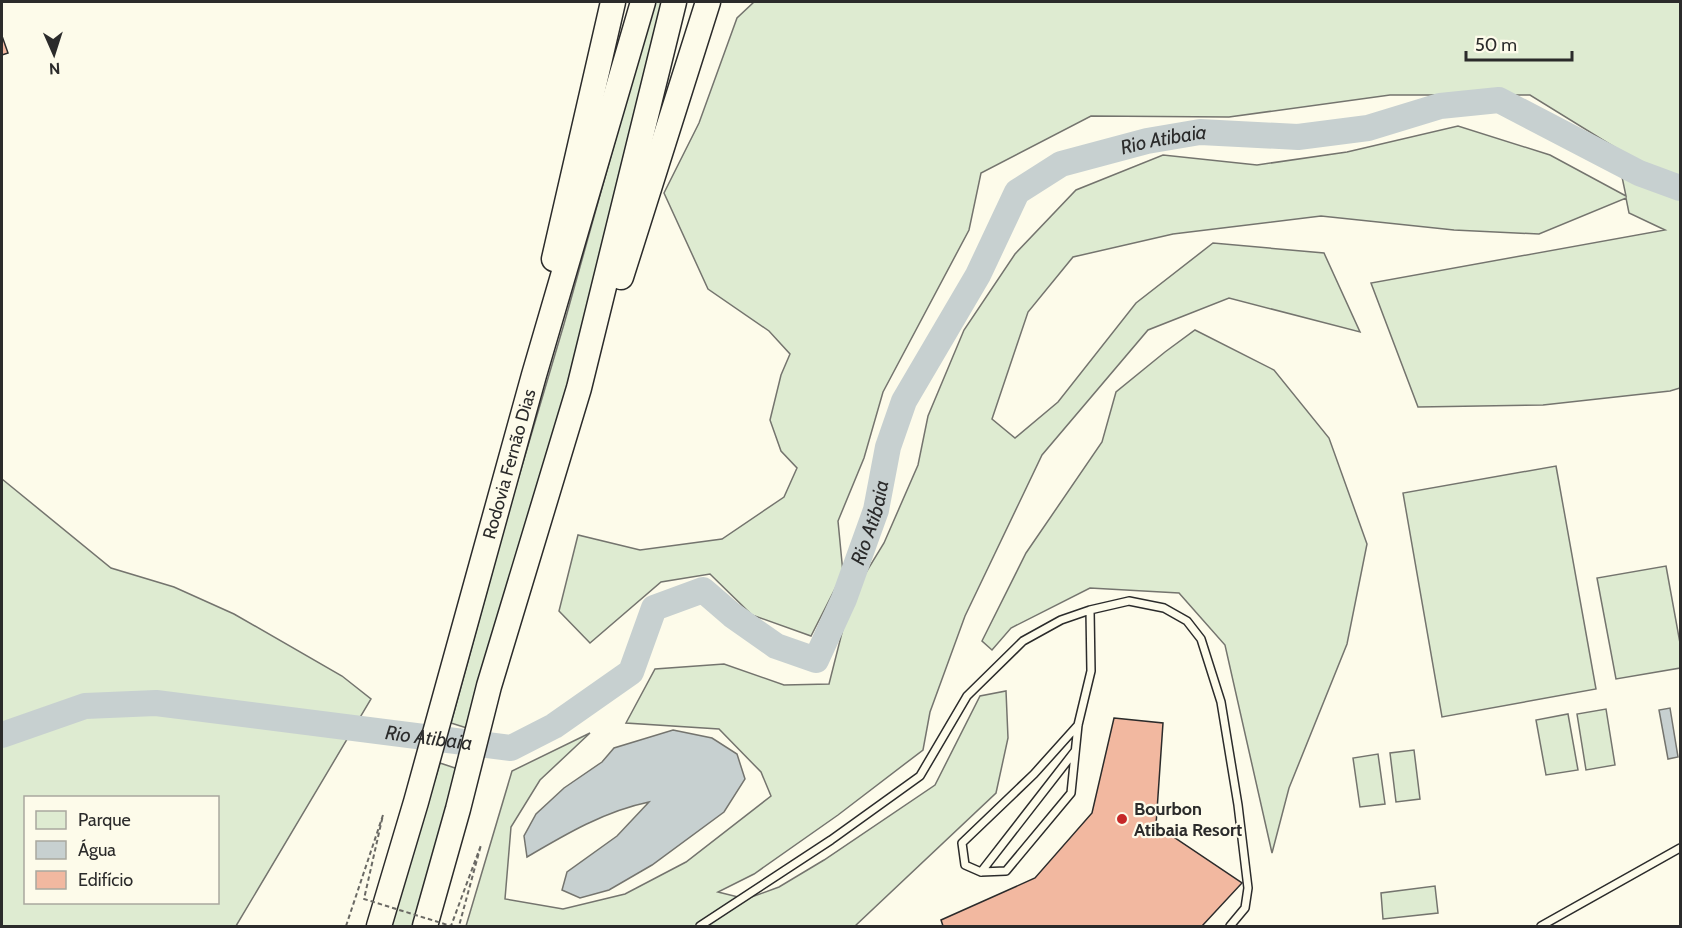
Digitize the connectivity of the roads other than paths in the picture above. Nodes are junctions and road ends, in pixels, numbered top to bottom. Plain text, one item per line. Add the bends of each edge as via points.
1 (612, 2) edge
2 (643, 2) edge
3 (674, 2) edge
4 (708, 2) edge
5 (534, 375) junction
6 (579, 388) junction
7 (1090, 610) junction
8 (1078, 725) junction
9 (1075, 751) junction
10 (1680, 848) edge
11 (981, 872) junction
12 (427, 924) edge
13 (379, 927) edge
14 (700, 927) edge
15 (1230, 927) edge
16 (1541, 927) edge

1 - 5 highway via 558,234
2 - 5 highway, Rodovia Fernão Dias
3 - 6 highway
4 - 6 highway via 625,267
5 - 13 highway, Rodovia Fernão Dias
6 - 12 highway via 489,686
7 - 8 lane via 1090,671
7 - 14 lane via 1061,620 1023,641 967,696 920,776
7 - 15 lane via 1129,600 1164,608 1186,621 1202,639 1221,702 1246,860 1245,908
8 - 9 lane
8 - 11 lane via 1035,774 962,843 965,865
9 - 11 lane
9 - 11 lane via 1071,793 1006,871
10 - 16 lane

